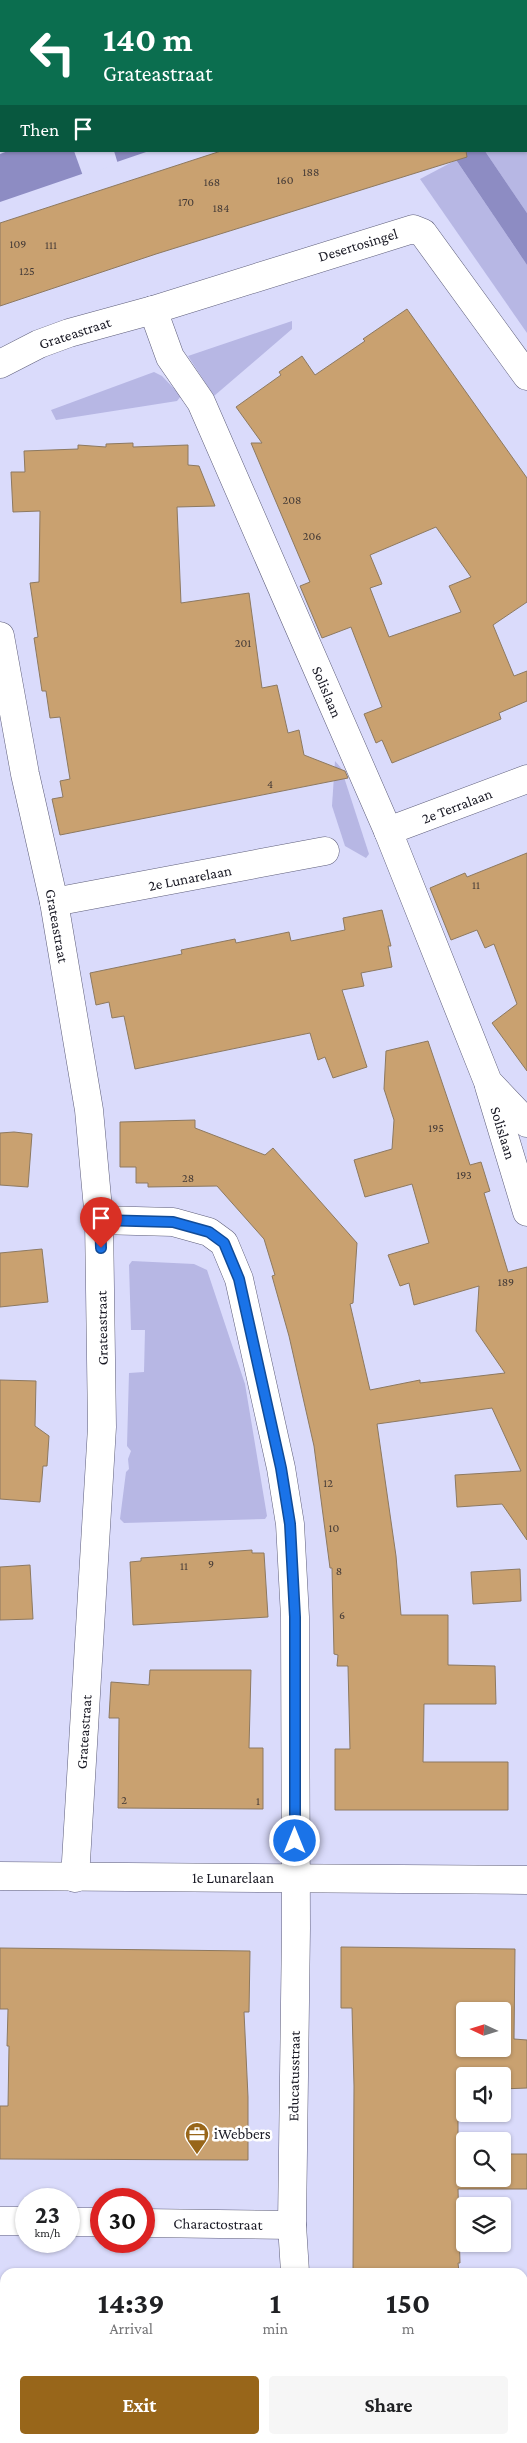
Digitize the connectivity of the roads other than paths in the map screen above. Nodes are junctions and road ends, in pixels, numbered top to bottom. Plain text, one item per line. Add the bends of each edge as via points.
1 (152, 310) junction
2 (0, 364) edge
3 (527, 376) edge
4 (0, 636) edge
5 (527, 780) edge
6 (388, 831) junction
7 (325, 851) dead end
8 (54, 902) junction
9 (488, 1082) junction
10 (527, 1123) edge
11 (527, 1212) edge
12 (100, 1220) junction
13 (0, 1876) edge
14 (75, 1878) junction
15 (295, 1879) junction
16 (527, 1880) edge
17 (0, 2221) edge
18 (15, 2221) edge
19 (155, 2223) edge
20 (292, 2224) junction
21 (295, 2268) edge

1 - 2 street, Grateastraat via 69,333
1 - 3 street, Desertosingel via 413,229 423,233
1 - 6 street, Solislaan via 170,357 201,402
4 - 8 street, Grateastraat via 25,774
5 - 6 street, 2e Terralaan
6 - 9 street, Solislaan
7 - 8 street, 2e Lunarelaan
8 - 12 street, Grateastraat via 89,1110
9 - 10 street, Solislaan
9 - 11 street, Solislaan
12 - 14 street, Grateastraat via 102,1427
12 - 15 street, Educatusstraat via 173,1222 209,1232 224,1243 239,1279 281,1468 290,1524 295,1617
13 - 14 street, 1e Lunarelaan
14 - 15 street, 1e Lunarelaan
15 - 16 street, 1e Lunarelaan
15 - 20 street, Educatusstraat
17 - 18 street
19 - 20 street, Charactostraat
20 - 21 street, Educatusstraat

